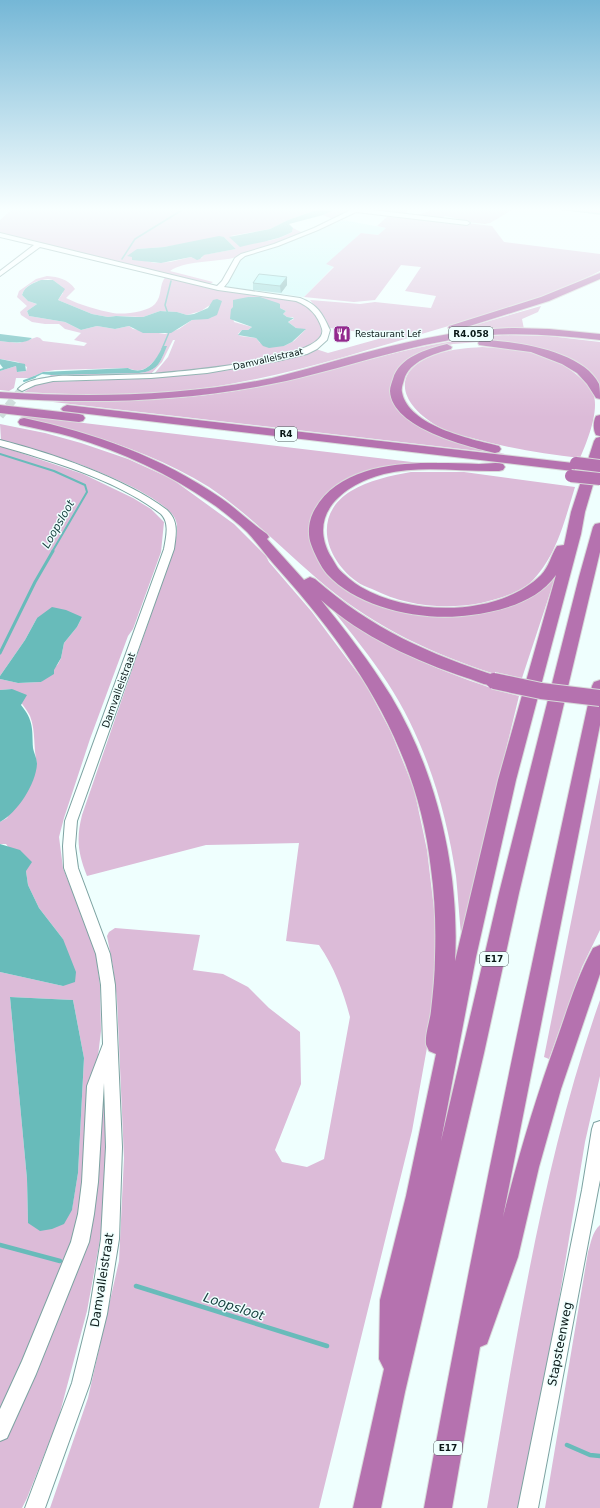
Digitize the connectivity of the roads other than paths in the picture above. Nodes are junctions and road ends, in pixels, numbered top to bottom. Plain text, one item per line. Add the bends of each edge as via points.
1 (175, 277) edge
2 (227, 277) edge
3 (597, 277) edge
4 (218, 288) junction
5 (600, 337) edge
6 (334, 364) junction
7 (22, 390) tunnel mouth
8 (0, 395) edge
9 (600, 396) edge
10 (0, 401) edge
11 (0, 409) edge
12 (0, 418) edge
13 (600, 420) edge
14 (600, 432) edge
15 (600, 441) edge
16 (0, 443) edge
17 (600, 466) edge
18 (499, 467) junction
19 (573, 468) junction
20 (600, 470) edge
21 (600, 479) edge
22 (578, 512) junction
23 (600, 527) edge
24 (253, 531) junction
25 (600, 686) edge
26 (600, 698) edge
27 (600, 954) edge
28 (110, 1043) junction
29 (600, 1129) edge
30 (595, 1192) edge
31 (418, 1196) junction
32 (459, 1388) junction
33 (392, 1392) junction
34 (0, 1431) edge
35 (35, 1508) edge
36 (367, 1508) edge
37 (438, 1508) edge
38 (528, 1508) edge

1 - 4 street, Damvalleistraat
2 - 4 street
3 - 6 highway via 545,299
4 - 7 street, Damvalleistraat via 293,298 305,302 318,313 326,330 324,338 304,352 207,371 151,376 53,378 33,383
5 - 6 highway, R4.058 via 511,332 465,335
6 - 8 highway via 250,385 148,397 102,400
9 - 19 highway via 588,378 570,364 548,353 509,344 476,343 444,348 410,363 398,378 397,398 402,406 413,418 437,432 465,442
10 - 19 highway, R4
11 - 18 highway, R4
12 - 24 highway via 62,431 136,455 181,478 218,502
13 - 14 highway
15 - 22 highway
16 - 28 street, Damvalleistraat via 74,465 105,478 165,513 172,529 169,549 71,821 71,868 103,954 108,985
17 - 19 highway, bridge
18 - 19 highway, R4
18 - 22 highway via 405,467 356,480 336,493 320,512 316,533 322,557 344,581 363,593 391,605 441,613 490,609 521,598 546,579 557,562 567,533
19 - 20 highway, R4
19 - 21 highway, R4, bridge
22 - 31 highway via 507,780 466,957
23 - 33 highway, E17 via 509,893
24 - 26 highway, bridge via 265,539 327,599 406,648 494,681 541,691
24 - 31 highway via 310,597 354,654 385,701 410,752 433,821 444,890 446,953 443,1007 429,1094
25 - 32 highway, E17 via 550,920
27 - 32 highway via 590,973 550,1089 527,1167 506,1256
28 - 34 street, Damvalleistraat via 95,1086 90,1182 80,1242
28 - 35 street, Damvalleistraat via 114,1147 110,1239 98,1314 81,1383
29 - 30 street, Stapsteenweg
30 - 38 street, Stapsteenweg
31 - 33 highway via 393,1300
32 - 37 highway, E17
33 - 36 highway, E17

